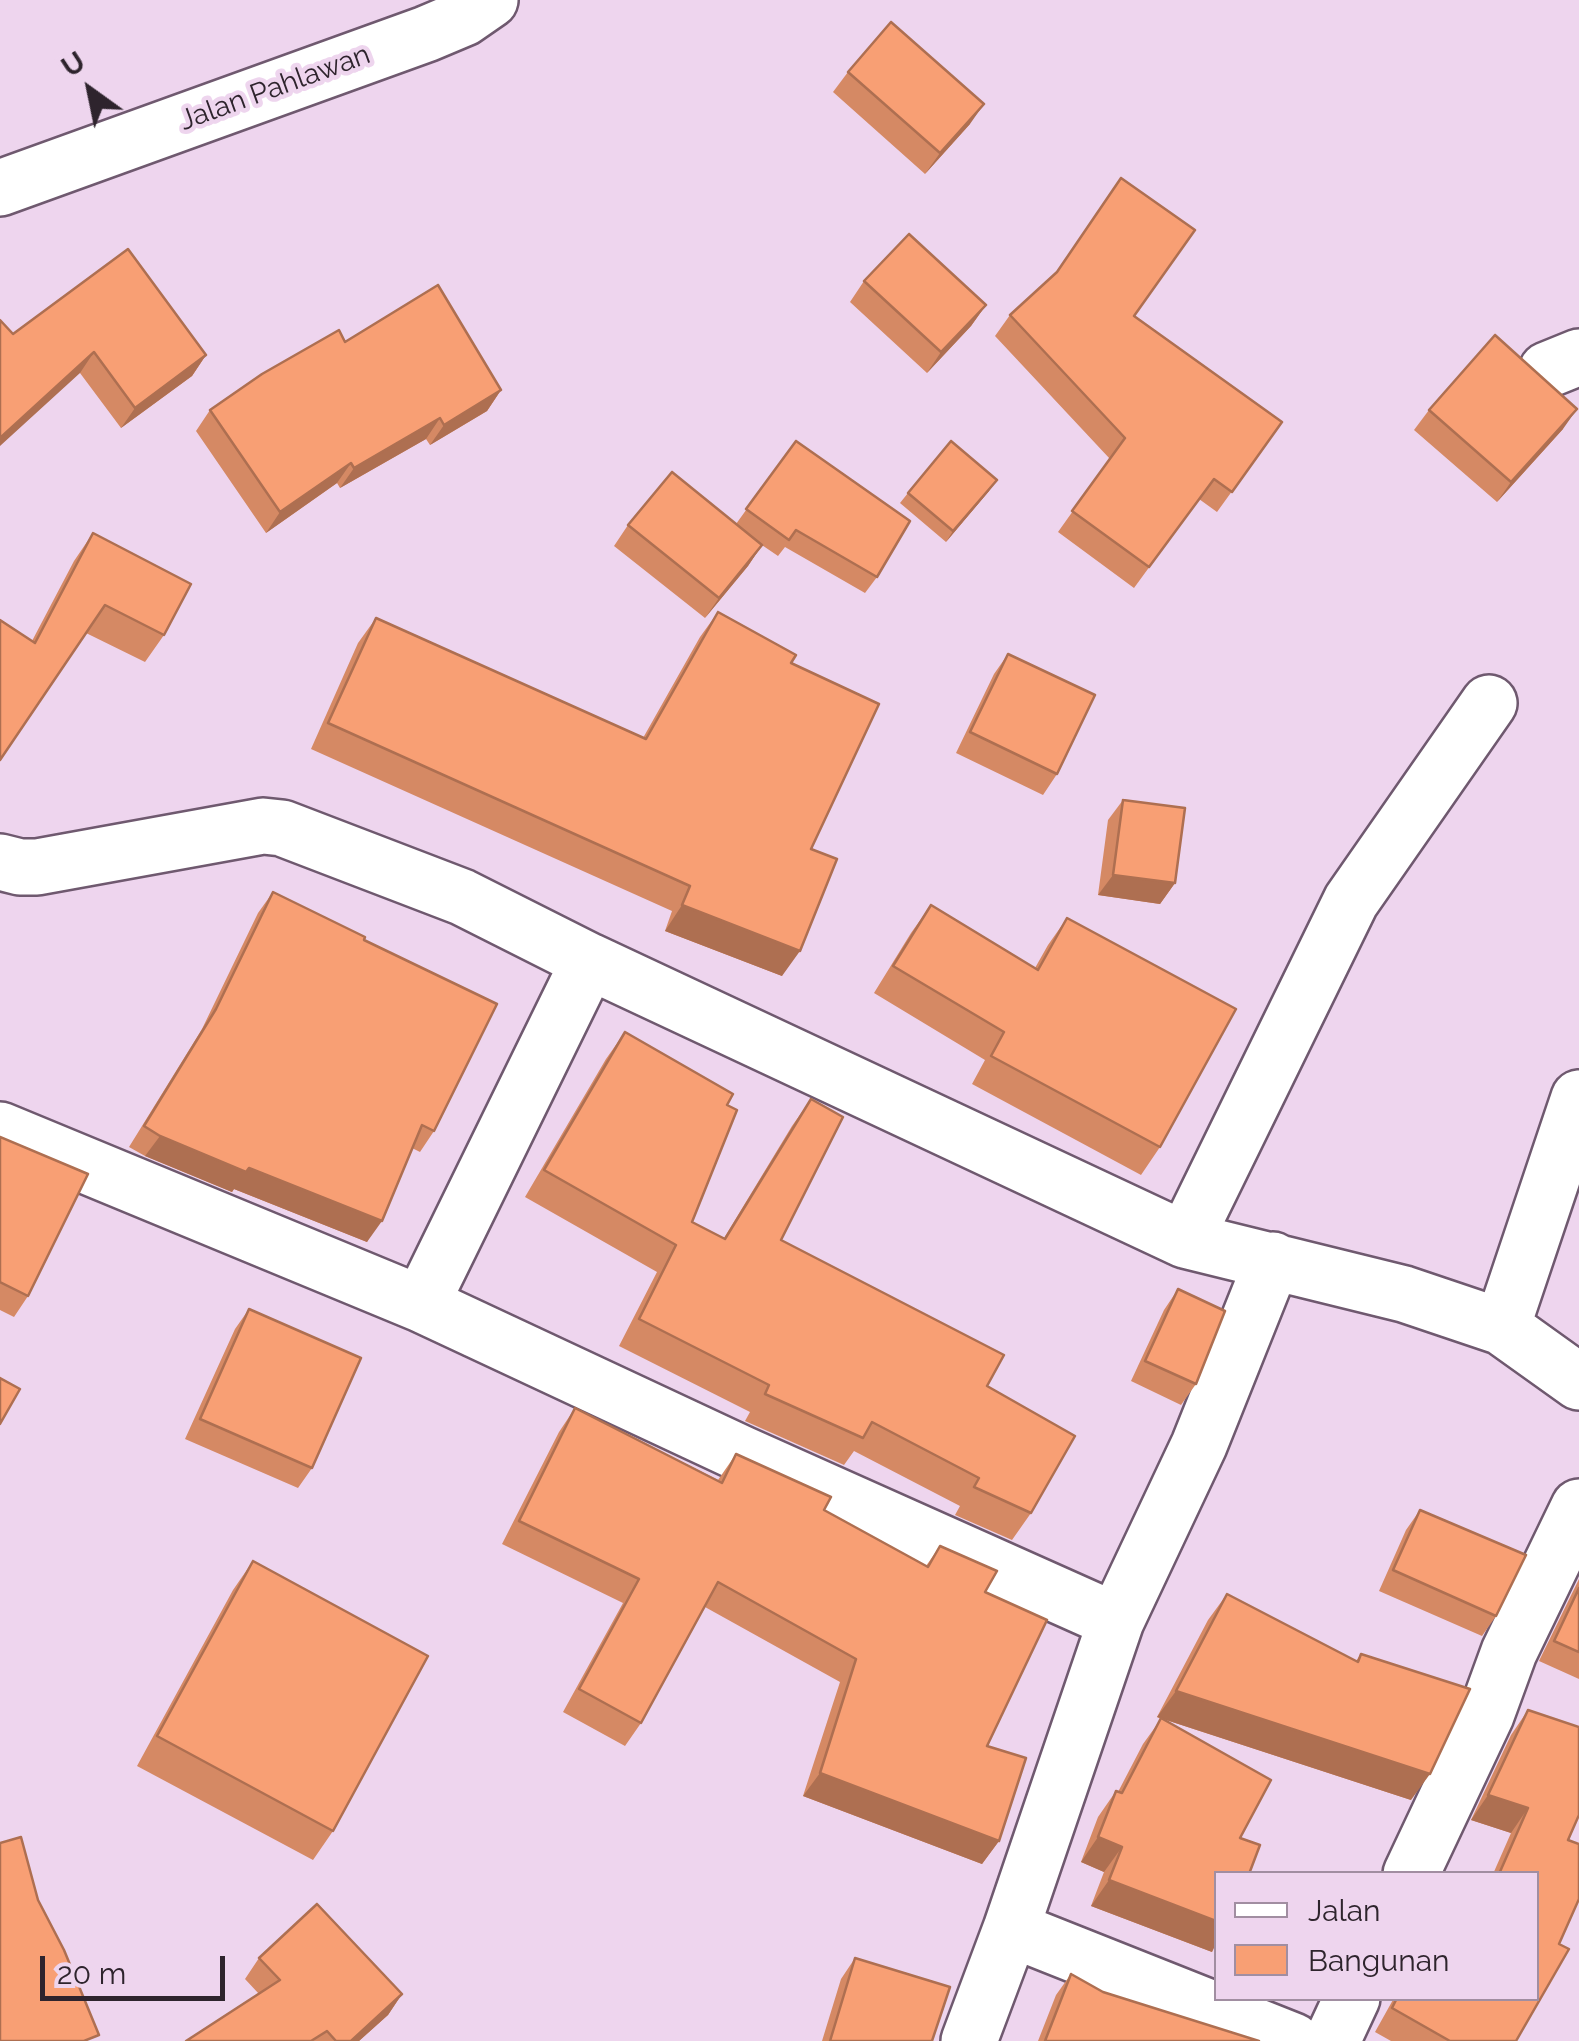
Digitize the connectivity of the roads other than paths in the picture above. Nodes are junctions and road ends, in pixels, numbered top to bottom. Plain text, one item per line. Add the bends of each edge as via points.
1 (490, 0) edge
2 (2, 182) edge
3 (1489, 704) dead end
4 (0, 862) edge
5 (589, 961) junction
6 (1579, 1098) edge
7 (0, 1130) edge
8 (1185, 1240) junction
9 (1273, 1260) junction
10 (421, 1304) junction
11 (1502, 1327) junction
12 (1579, 1382) edge
13 (1579, 1507) edge
14 (1116, 1621) junction
15 (1413, 1871) edge
16 (1011, 1929) junction
17 (1351, 2001) edge
18 (969, 2041) edge
19 (1293, 2041) edge
20 (1332, 2041) edge

1 - 2 main road, Jalan Pahlawan via 426,34
3 - 8 main road via 1351,900
4 - 5 main road via 37,867 282,828 462,898
5 - 8 main road
5 - 10 main road
6 - 11 main road
7 - 10 main road
8 - 9 main road
9 - 11 main road
9 - 14 main road via 1199,1445
10 - 14 main road
11 - 12 main road
13 - 15 main road
14 - 16 main road
16 - 18 main road
16 - 19 main road
17 - 20 main road

